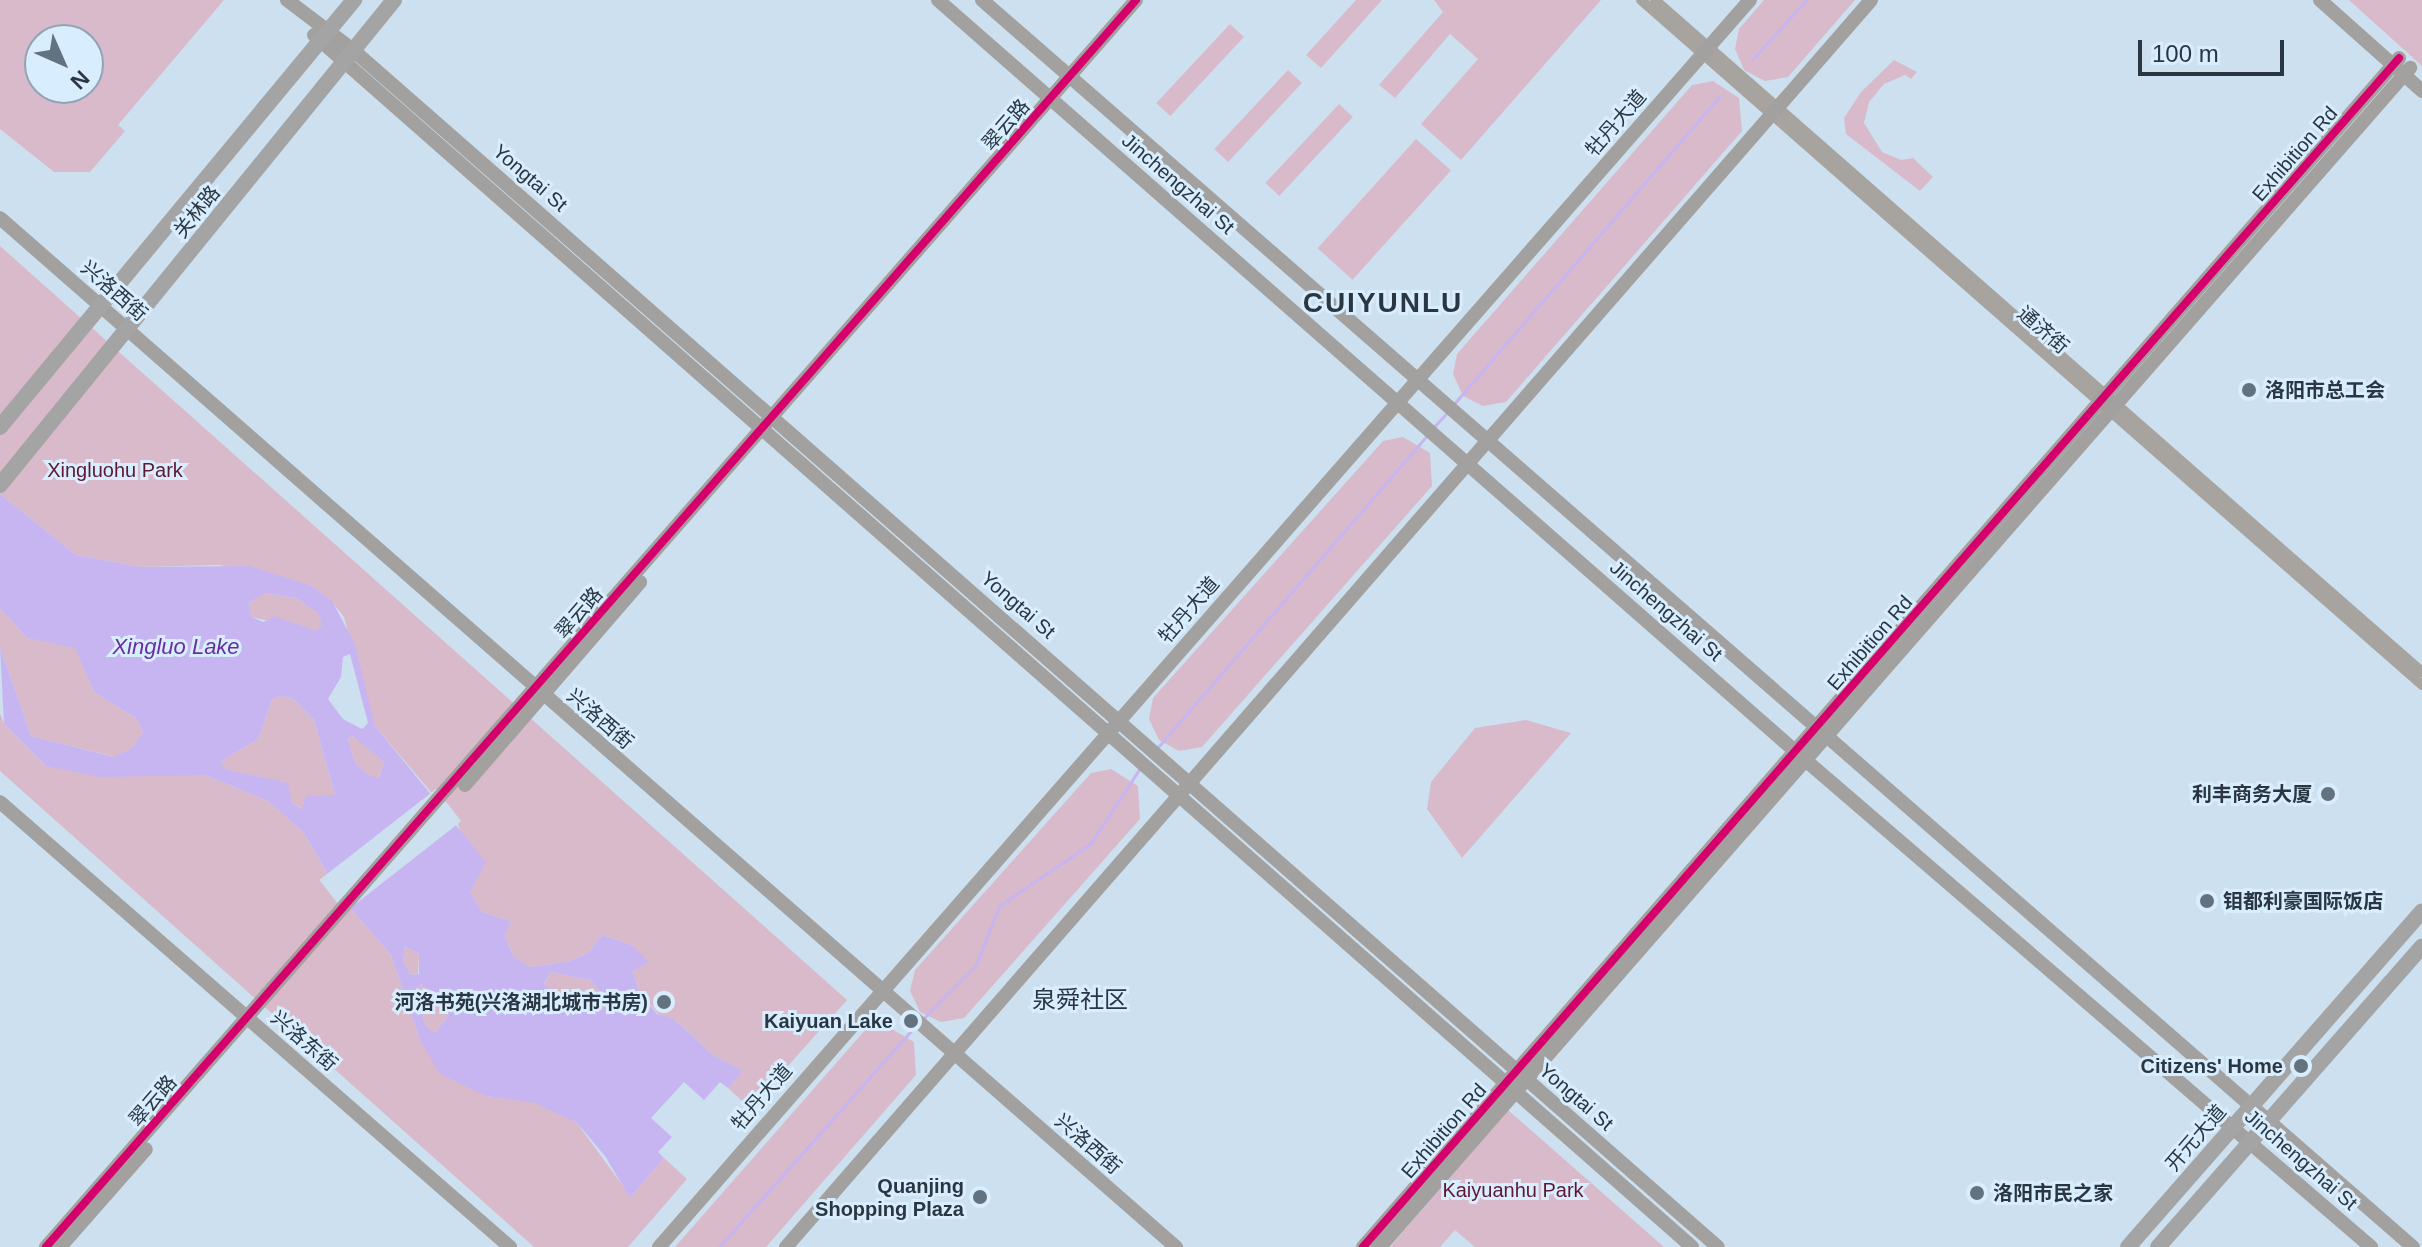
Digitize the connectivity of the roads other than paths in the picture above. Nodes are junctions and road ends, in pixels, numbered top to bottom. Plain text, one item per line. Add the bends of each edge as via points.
1 (274, 0) edge
2 (287, 0) edge
3 (354, 0) edge
4 (394, 0) edge
5 (938, 0) edge
6 (982, 0) edge
7 (1136, 0) edge
8 (1147, 0) edge
9 (1641, 0) edge
10 (1655, 0) edge
11 (1750, 0) edge
12 (1871, 0) edge
13 (2320, 0) edge
14 (2334, 0) edge
15 (323, 37) junction
16 (353, 50) junction
17 (1706, 50) junction
18 (342, 64) junction
19 (2401, 67) junction
20 (2422, 79) edge
21 (1072, 80) junction
22 (2422, 91) edge
23 (1054, 101) junction
24 (1774, 112) junction
25 (0, 218) edge
26 (0, 229) edge
27 (96, 307) junction
28 (125, 332) junction
29 (1418, 379) junction
30 (1398, 402) junction
31 (2109, 404) junction
32 (775, 420) junction
33 (1, 426) edge
34 (764, 432) junction
35 (1488, 440) junction
36 (1468, 464) junction
37 (0, 485) edge
38 (2422, 672) edge
39 (2422, 685) edge
40 (536, 695) junction
41 (1119, 721) junction
42 (1821, 733) junction
43 (1108, 734) junction
44 (1801, 756) junction
45 (1190, 783) junction
46 (1179, 796) junction
47 (0, 802) edge
48 (0, 813) edge
49 (2422, 911) edge
50 (2422, 947) edge
51 (879, 992) junction
52 (248, 1025) junction
53 (950, 1056) junction
54 (1522, 1076) junction
55 (1510, 1089) junction
56 (2250, 1105) junction
57 (2268, 1121) junction
58 (2232, 1126) junction
59 (2250, 1141) junction
60 (46, 1247) edge
61 (60, 1247) edge
62 (497, 1247) edge
63 (510, 1247) edge
64 (659, 1247) edge
65 (786, 1247) edge
66 (1164, 1247) edge
67 (1176, 1247) edge
68 (1363, 1247) edge
69 (1380, 1247) edge
70 (1692, 1247) edge
71 (1718, 1247) edge
72 (2128, 1247) edge
73 (2158, 1247) edge
74 (2371, 1247) edge
75 (2413, 1247) edge

1 - 15 main road, Yongtai St
2 - 15 main road, Yongtai St
3 - 15 main road, 关林路
4 - 16 main road, 关林路
5 - 23 main road, Jinchengzhai St
6 - 21 main road, Jinchengzhai St
7 - 21 main road, 翠云路
8 - 21 main road, 翠云路
9 - 17 street, 通济街
10 - 17 street, 通济街
11 - 17 main road, 牡丹大道
12 - 24 main road
13 - 19 main road
14 - 19 main road
15 - 16 main road, Yongtai St
15 - 18 main road, Yongtai St
15 - 27 main road, 关林路
16 - 18 main road, 关林路
16 - 32 main road, Yongtai St
17 - 24 street, 通济街
17 - 29 main road, 牡丹大道
18 - 28 main road, 关林路
18 - 34 main road, Yongtai St
19 - 20 main road
19 - 22 main road
19 - 31 main road, Exhibition Rd
21 - 23 main road, 翠云路
21 - 29 main road, Jinchengzhai St
23 - 30 main road, Jinchengzhai St
23 - 32 main road, 翠云路
24 - 31 street, 通济街
24 - 35 main road
25 - 27 main road, 兴洛西街
26 - 27 main road, 兴洛西街
27 - 28 main road, 兴洛西街
27 - 33 main road, 关林路
28 - 37 main road, 关林路
28 - 40 main road, 兴洛西街
29 - 30 main road, 牡丹大道
29 - 35 main road, Jinchengzhai St
30 - 36 main road, Jinchengzhai St
30 - 41 main road, 牡丹大道
31 - 38 street, 通济街
31 - 39 street, 通济街
31 - 42 main road, Exhibition Rd
32 - 34 main road, 翠云路
32 - 41 main road, Yongtai St
34 - 40 main road, 翠云路
34 - 43 main road, Yongtai St
35 - 36 main road
35 - 42 main road, Jinchengzhai St
36 - 44 main road, Jinchengzhai St
36 - 45 main road
40 - 51 main road, 兴洛西街
40 - 52 main road, 翠云路
41 - 43 main road, 牡丹大道
41 - 45 main road, Yongtai St
42 - 44 main road, Exhibition Rd
42 - 56 main road, Jinchengzhai St
43 - 46 main road, Yongtai St
43 - 51 main road, 牡丹大道
44 - 54 main road, Exhibition Rd
44 - 58 main road, Jinchengzhai St
45 - 46 main road
45 - 54 main road, Yongtai St
46 - 53 main road
46 - 55 main road, Yongtai St
47 - 52 main road, 兴洛东街
48 - 52 main road, 兴洛东街
49 - 56 main road, 开元大道
50 - 57 main road
51 - 53 main road, 兴洛西街
51 - 64 main road, 牡丹大道
52 - 60 main road, 翠云路
52 - 61 main road, 翠云路
52 - 62 main road, 兴洛东街
52 - 63 main road, 兴洛东街
53 - 65 main road
53 - 66 main road, 兴洛西街
53 - 67 main road, 兴洛西街
54 - 55 main road, Exhibition Rd
54 - 71 main road, Yongtai St
55 - 68 main road, Exhibition Rd
55 - 69 main road, Exhibition Rd
55 - 70 main road, Yongtai St
56 - 57 main road, Jinchengzhai St
56 - 58 main road, 开元大道
57 - 59 main road
57 - 75 main road, Jinchengzhai St
58 - 59 main road, Jinchengzhai St
58 - 72 main road, 开元大道
59 - 73 main road
59 - 74 main road, Jinchengzhai St

